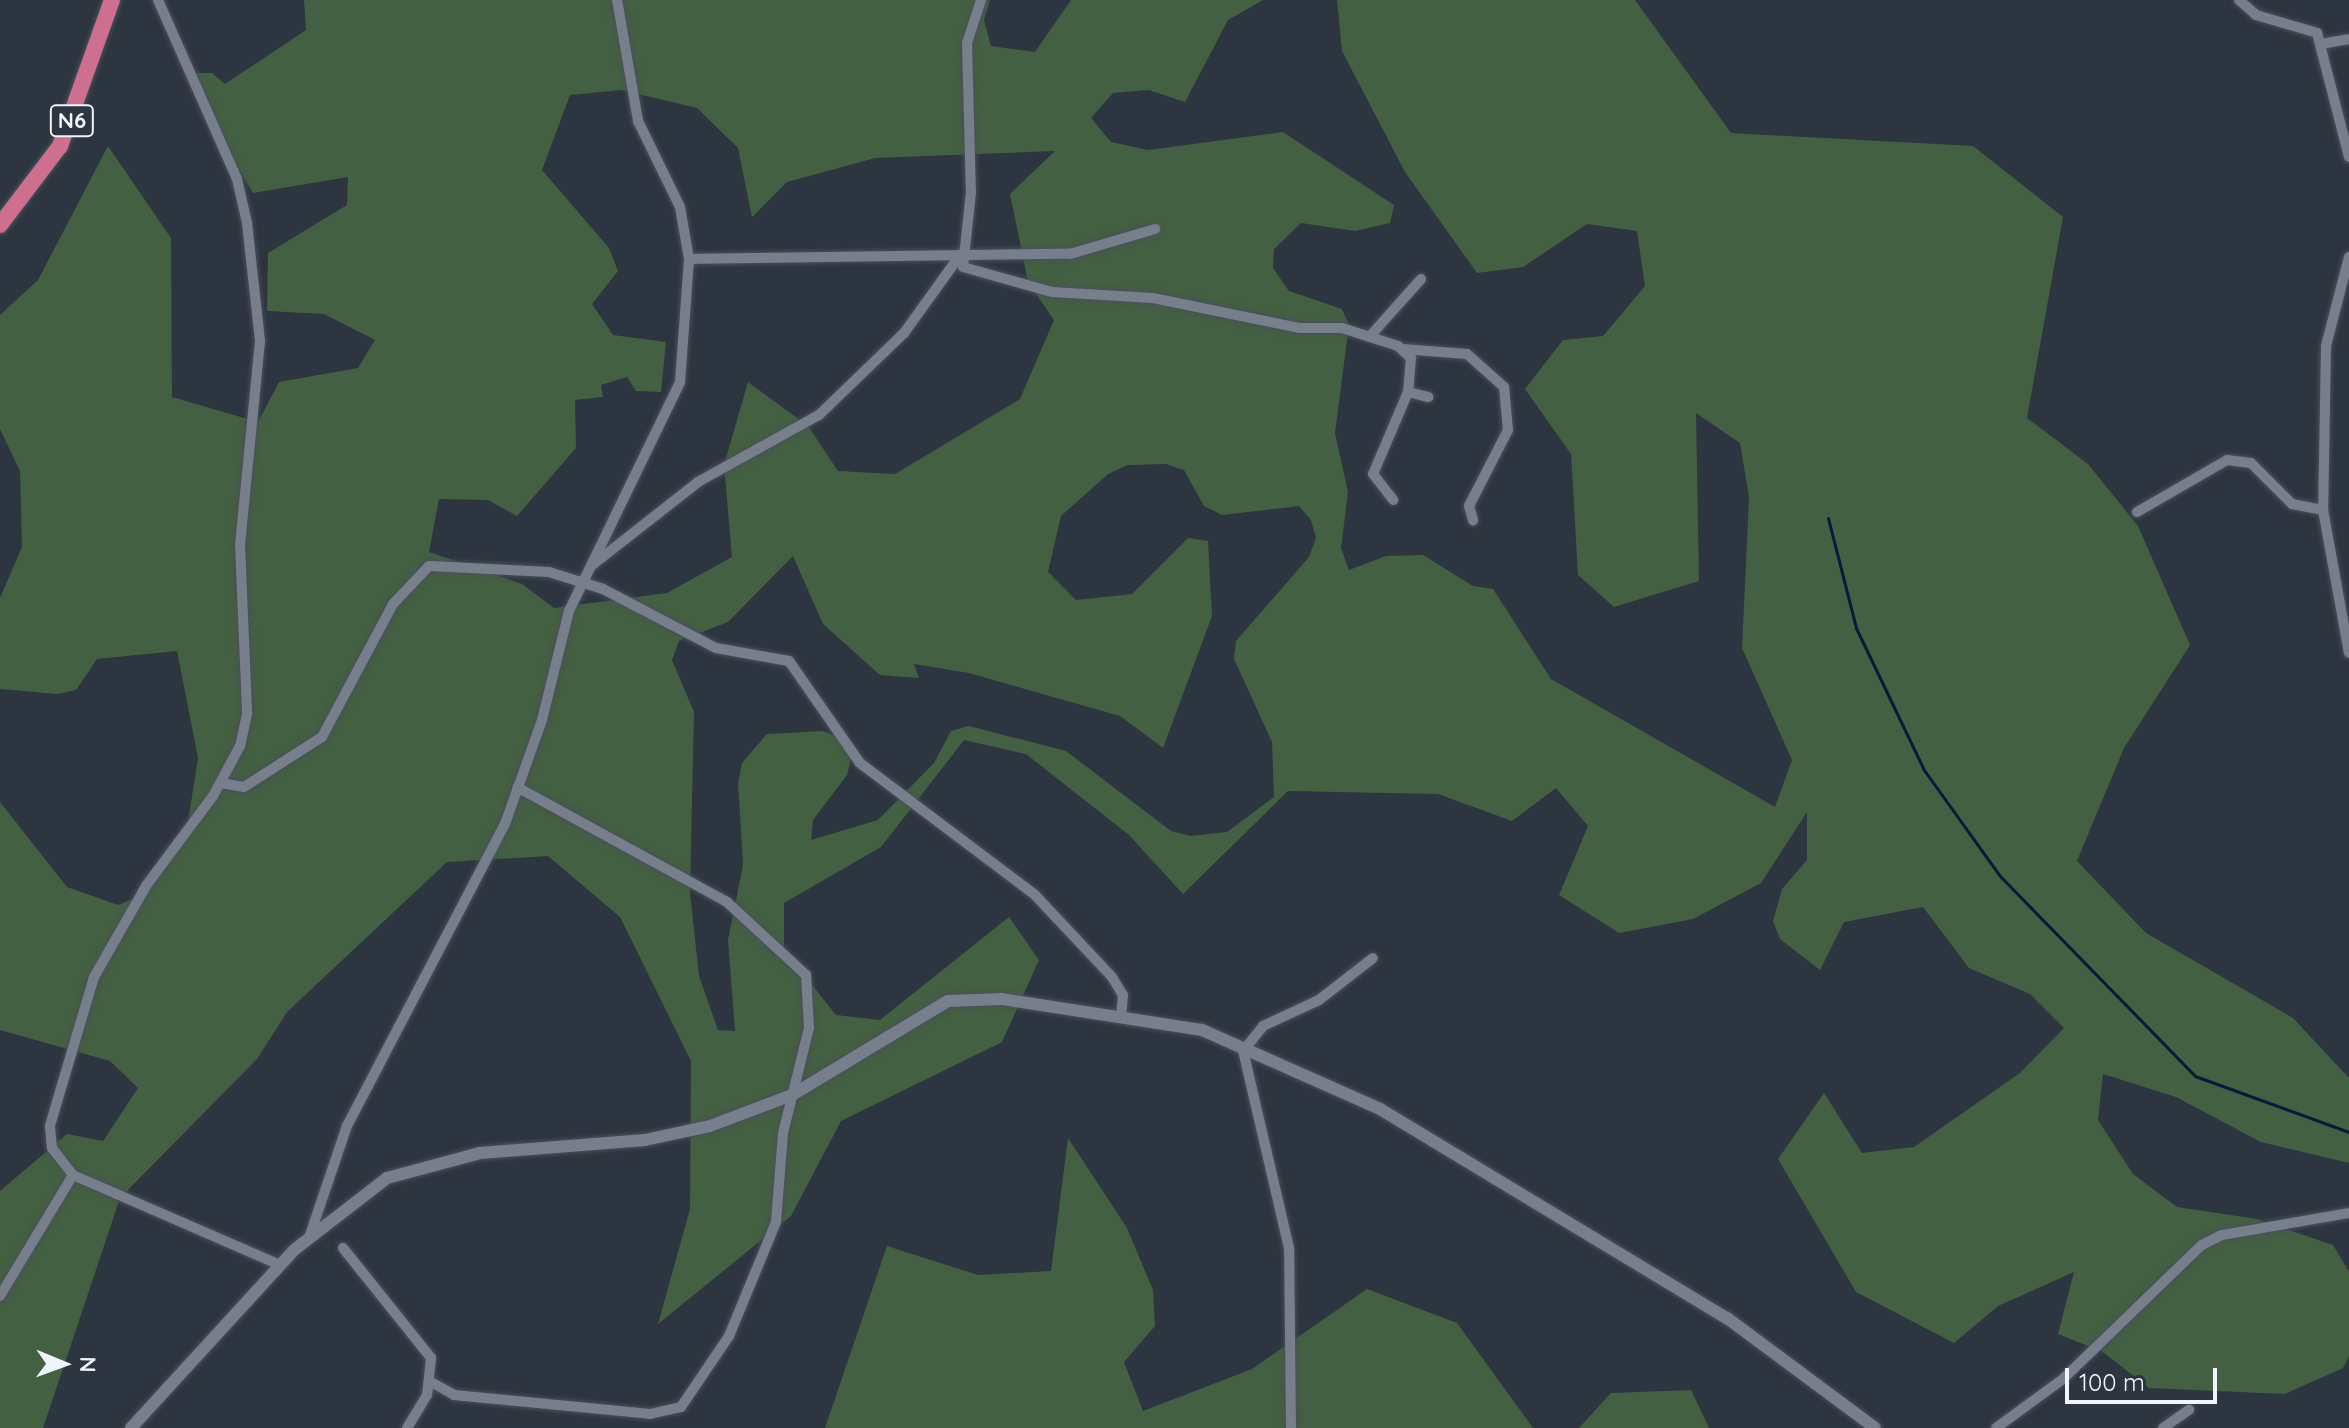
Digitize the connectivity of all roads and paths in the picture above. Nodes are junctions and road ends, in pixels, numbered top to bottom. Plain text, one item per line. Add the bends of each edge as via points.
1 (112, 0) edge
2 (158, 0) edge
3 (617, 0) edge
4 (981, 0) edge
5 (2239, 0) edge
6 (2349, 39) edge
7 (2321, 44) junction
8 (2349, 157) edge
9 (0, 225) edge
10 (1155, 229) dead end
11 (961, 254) junction
12 (2349, 257) edge
13 (689, 259) junction
14 (1421, 279) dead end
15 (1371, 335) junction
16 (1397, 348) junction
17 (1408, 392) junction
18 (1428, 397) dead end
19 (1393, 500) dead end
20 (2323, 510) junction
21 (2137, 512) dead end
22 (1473, 520) dead end
23 (587, 569) junction
24 (582, 582) junction
25 (2349, 653) edge
26 (221, 783) junction
27 (517, 787) junction
28 (1373, 958) dead end
29 (1121, 1016) junction
30 (1243, 1051) junction
31 (792, 1095) junction
32 (73, 1175) junction
33 (2349, 1213) edge
34 (310, 1235) junction
35 (343, 1248) dead end
36 (280, 1265) junction
37 (0, 1296) edge
38 (431, 1382) junction
39 (2189, 1410) dead end
40 (131, 1428) edge
41 (407, 1428) edge
42 (1291, 1428) edge
43 (1875, 1428) edge
44 (1996, 1428) edge
45 (2163, 1428) edge

1 - 9 highway, N6 via 60,146
2 - 26 street via 242,193 260,341 240,544 247,714
3 - 13 street via 638,121 680,207
4 - 11 street via 967,43 971,192
5 - 7 street via 2256,15 2317,33
6 - 7 street
7 - 8 street
10 - 11 street via 1080,253
11 - 13 street
11 - 15 street via 965,270 1052,292 1142,296
11 - 23 street via 904,333 819,415 698,482
12 - 20 street via 2326,346
13 - 23 street via 680,382
14 - 15 street
15 - 16 street
16 - 17 street via 1411,358
16 - 22 street via 1467,354 1504,387 1508,430 1469,506
17 - 18 street
17 - 19 street via 1373,474
20 - 21 street via 2292,504 2251,463 2227,460
20 - 25 street
23 - 24 street
24 - 26 street via 498,564 429,566 393,604 322,737 244,787
24 - 27 street
24 - 29 street via 716,648 789,661 860,763 1035,895 1074,936 1123,995
26 - 32 street via 132,908 94,977 50,1126 52,1148
27 - 31 street via 727,902 799,967 811,997
27 - 34 street via 437,960 347,1126
28 - 30 street via 1299,1012 1263,1026
29 - 30 street via 1202,1030
29 - 31 street via 1002,999 948,1001
30 - 42 street via 1289,1248
30 - 43 street via 1394,1117 1727,1318
31 - 34 street via 667,1137 505,1149 408,1170 369,1187
31 - 38 street via 776,1222 735,1324 681,1407 642,1413 454,1395
32 - 36 street
32 - 37 street
33 - 44 street via 2232,1233 2202,1245 2063,1379
34 - 36 street
35 - 38 street via 418,1333 431,1358
36 - 40 street
38 - 41 street
39 - 45 street

